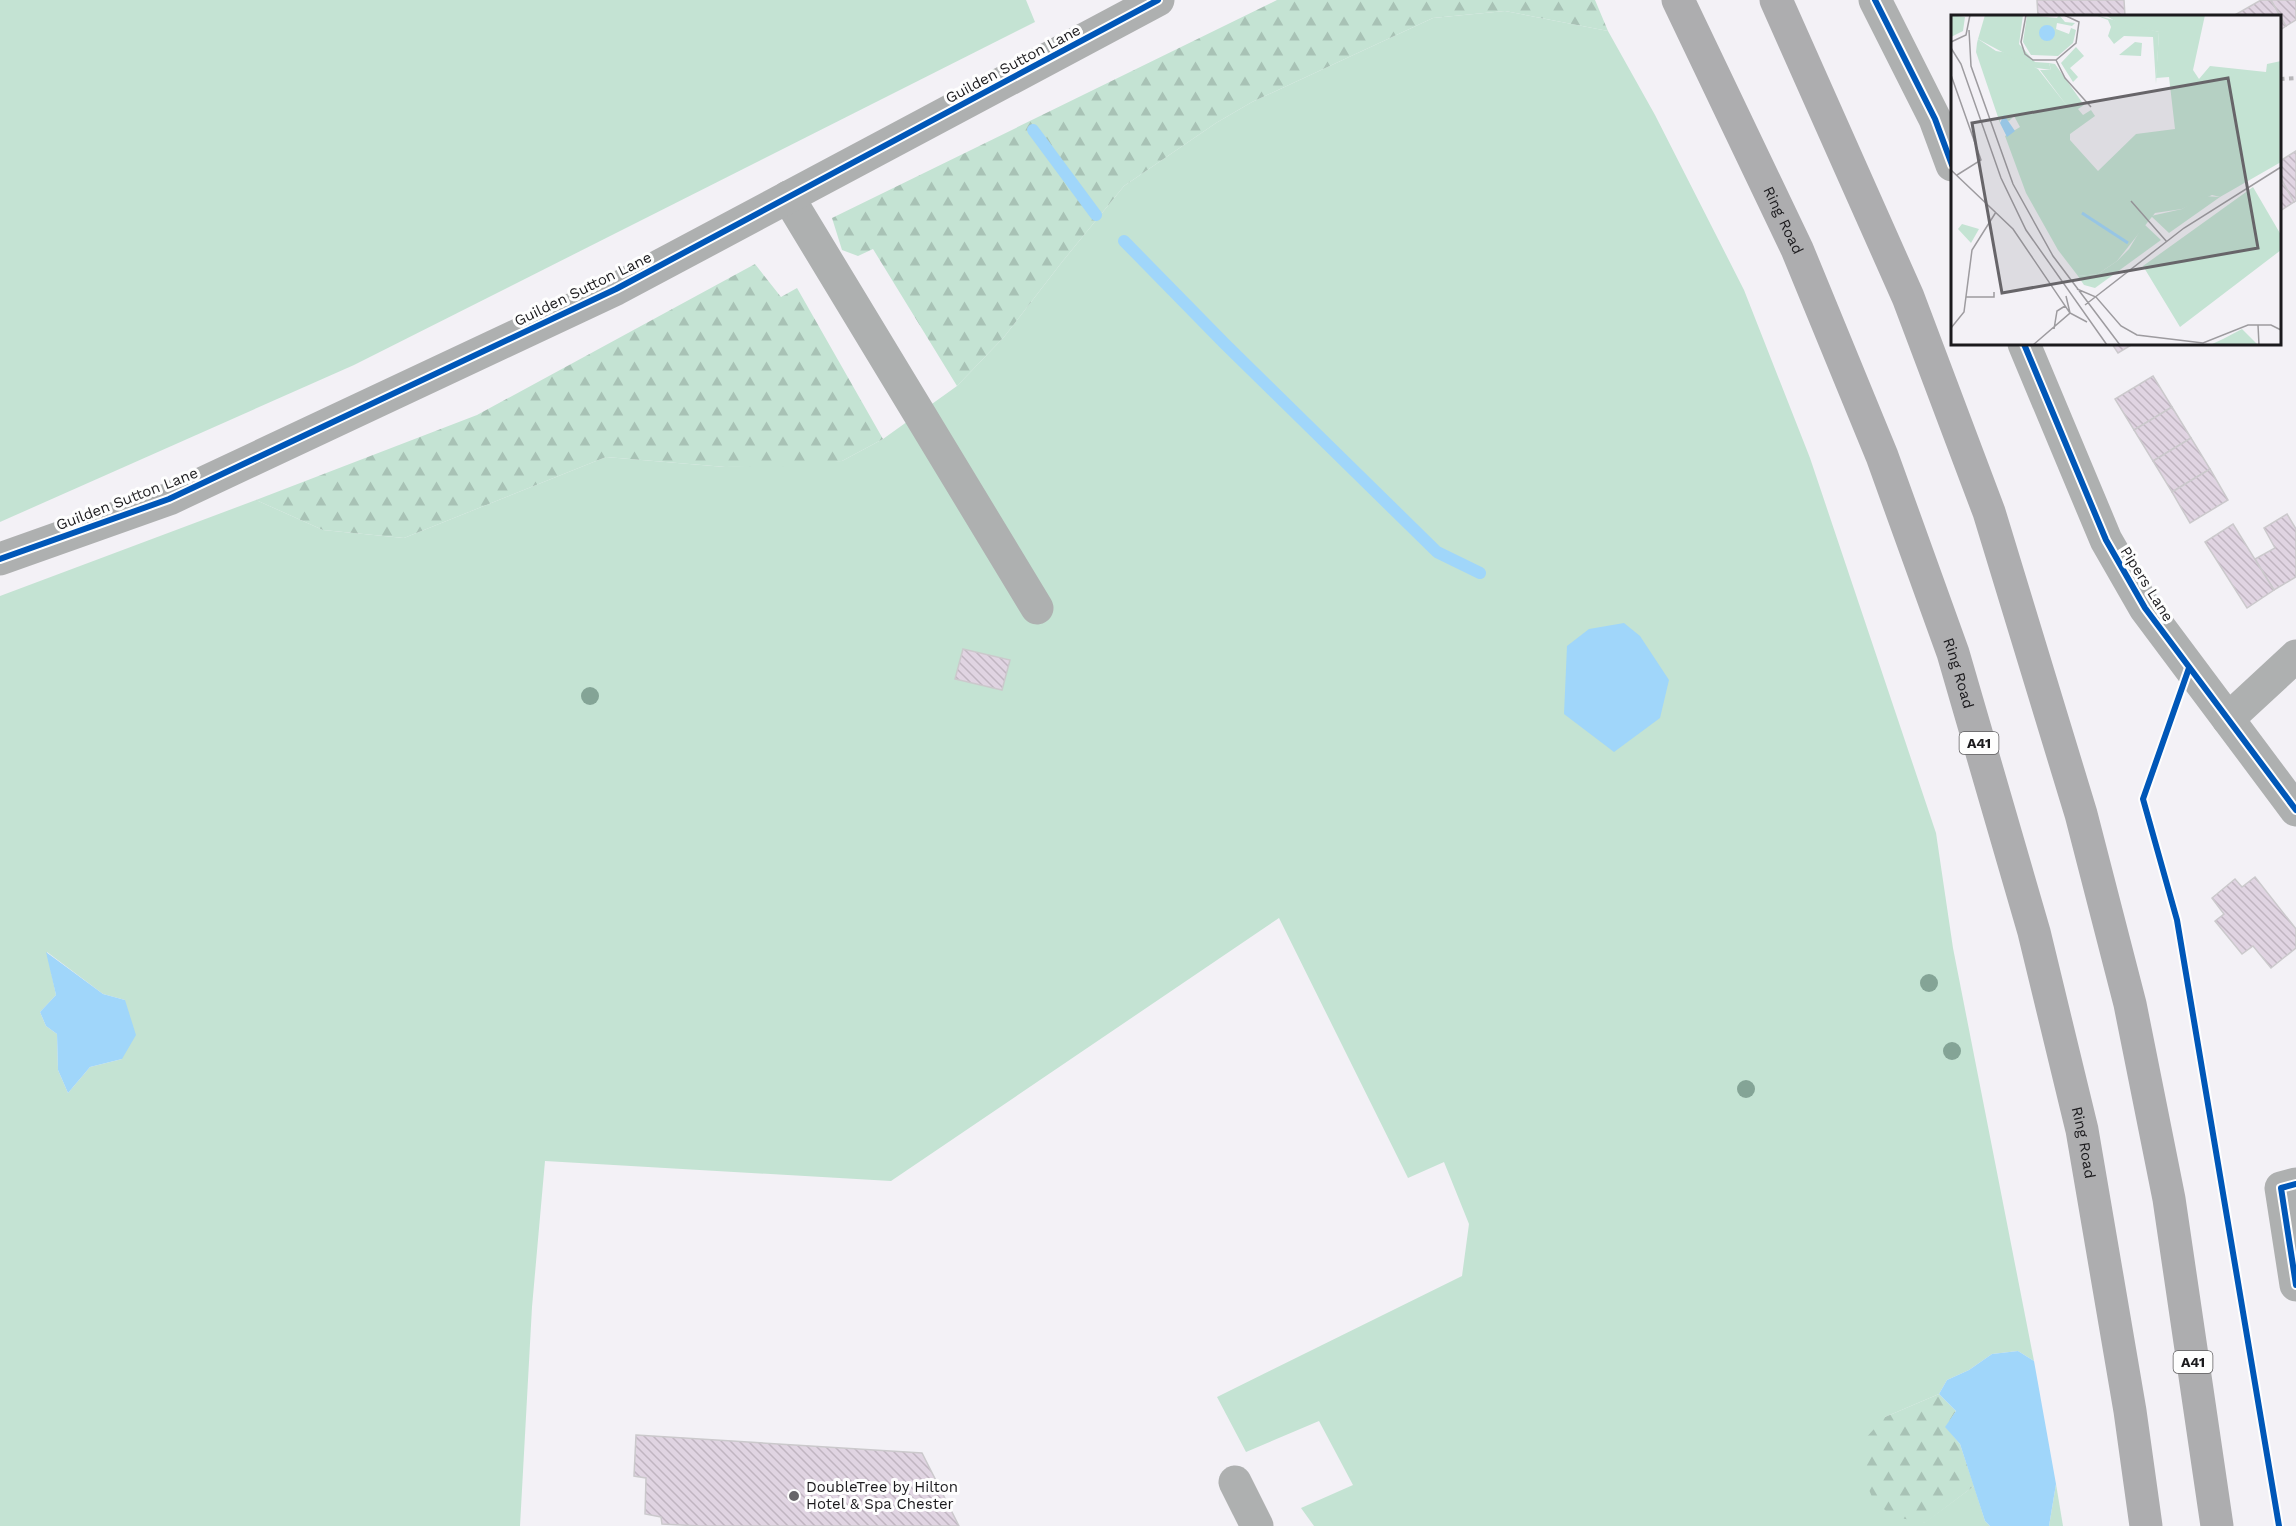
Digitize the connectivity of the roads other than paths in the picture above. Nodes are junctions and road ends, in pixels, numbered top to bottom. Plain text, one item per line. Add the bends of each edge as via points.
1 (1158, 0) edge
2 (1678, 0) edge
3 (1776, 0) edge
4 (1875, 0) edge
5 (1944, 116) edge
6 (1951, 154) edge
7 (788, 197) junction
8 (2024, 345) edge
9 (0, 559) edge
10 (1037, 608) dead end
11 (2296, 656) edge
12 (2228, 719) junction
13 (2296, 810) edge
14 (2296, 1184) edge
15 (2296, 1285) edge
16 (1235, 1482) dead end
17 (1257, 1526) edge
18 (2146, 1526) edge
19 (2217, 1526) edge

1 - 7 street, Guilden Sutton Lane
2 - 18 highway, Ring Road / A41 via 1797,249 1882,456 1953,653 2034,932 2082,1130
3 - 19 highway, A41 via 1908,297 1989,512 2081,814 2130,1004 2169,1199
4 - 5 street
5 - 6 street
7 - 9 street, Guilden Sutton Lane via 616,289 169,499
7 - 10 street
8 - 12 street, Pipers Lane via 2106,540 2145,608
11 - 12 street
12 - 13 street, Pipers Lane
14 - 15 street via 2281,1188
16 - 17 street

